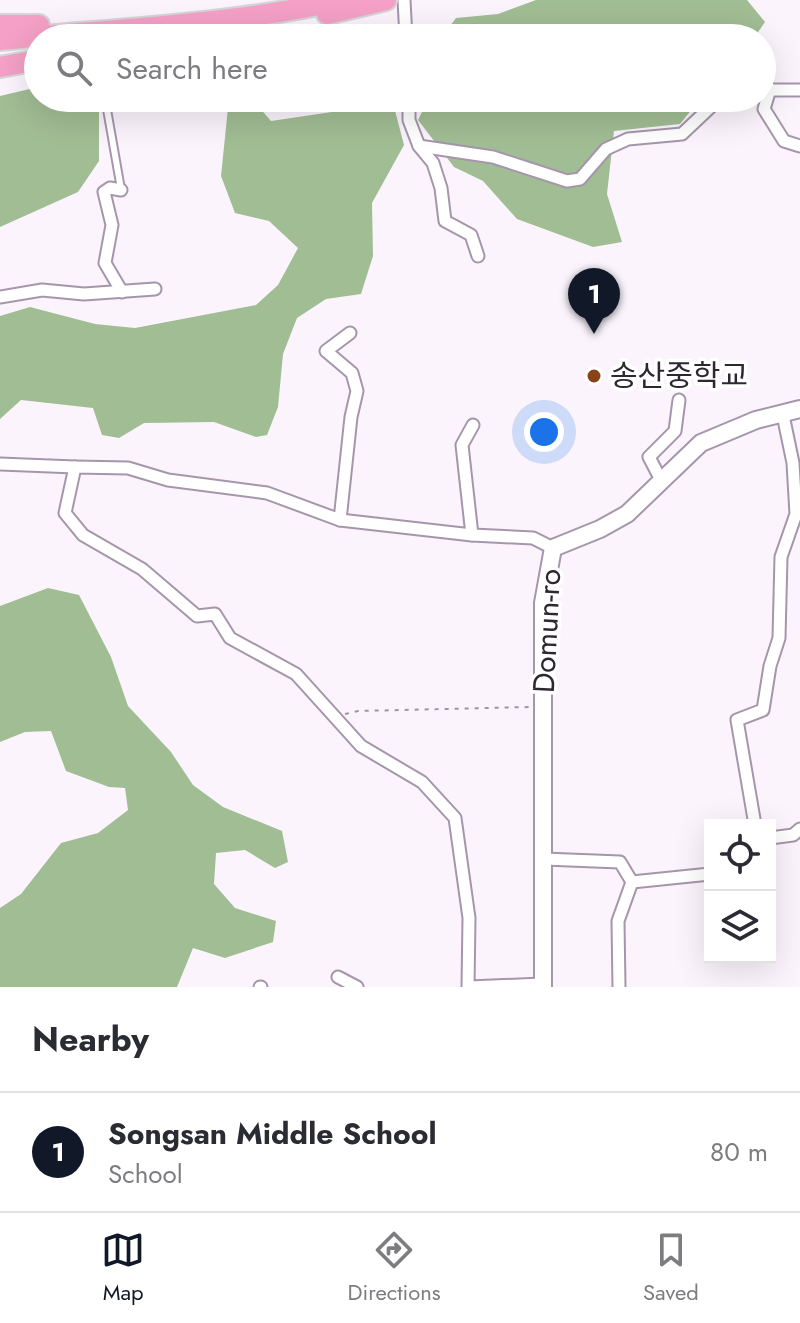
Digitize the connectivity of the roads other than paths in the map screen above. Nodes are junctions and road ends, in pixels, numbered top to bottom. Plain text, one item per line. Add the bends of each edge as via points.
1 (342, 0) edge
2 (386, 0) edge
3 (404, 0) edge
4 (202, 24) edge
5 (242, 24) edge
6 (405, 24) edge
7 (0, 25) edge
8 (24, 26) edge
9 (24, 39) edge
10 (0, 40) edge
11 (24, 52) edge
12 (0, 55) edge
13 (24, 63) edge
14 (0, 67) edge
15 (776, 90) edge
16 (800, 90) edge
17 (107, 112) edge
18 (409, 112) edge
19 (705, 112) edge
20 (766, 112) edge
21 (419, 146) junction
22 (800, 146) edge
23 (121, 190) joint
24 (478, 256) dead end
25 (155, 289) dead end
26 (122, 292) junction
27 (0, 297) edge
28 (350, 333) dead end
29 (679, 400) dead end
30 (800, 409) edge
31 (783, 415) junction
32 (473, 425) dead end
33 (0, 464) edge
34 (75, 467) junction
35 (661, 480) junction
36 (340, 520) junction
37 (472, 535) junction
38 (553, 548) junction
39 (754, 819) edge
40 (800, 829) edge
41 (776, 837) edge
42 (544, 859) junction
43 (704, 875) edge
44 (632, 882) junction
45 (338, 977) dead end
46 (542, 986) edge
47 (357, 987) edge
48 (468, 987) edge
49 (619, 987) edge

1 - 4 highway
2 - 5 highway via 309,18
3 - 6 street
7 - 8 highway
9 - 10 highway
11 - 12 highway
13 - 14 highway
15 - 16 street
17 - 23 lane
18 - 21 street
19 - 21 street via 682,134 628,139 606,149 580,179 567,181 493,157
20 - 22 street via 784,141
21 - 24 street via 433,163 445,221 471,235
23 - 26 street via 104,192 112,225 105,263
25 - 26 street
26 - 27 street via 42,290
28 - 36 street via 326,351 357,383
29 - 35 street via 675,431 649,457
30 - 31 street, Domun-ro
31 - 35 street, Domun-ro via 701,443
31 - 39 street via 796,514 781,557 779,638 763,710 737,720
32 - 37 street via 462,445
33 - 34 street
34 - 36 street via 128,468 168,480 267,493
34 - 48 street via 65,513 83,535 142,569 197,616 215,614 230,638 296,674 361,746 422,782 455,818 469,918
35 - 38 street, Domun-ro via 627,514
36 - 37 street
37 - 38 street via 533,538
38 - 42 street, Domun-ro via 543,603
40 - 41 street
42 - 44 street via 620,862
42 - 46 street, Domun-ro
43 - 44 street
44 - 49 street via 618,921
45 - 47 street
46 - 48 street

